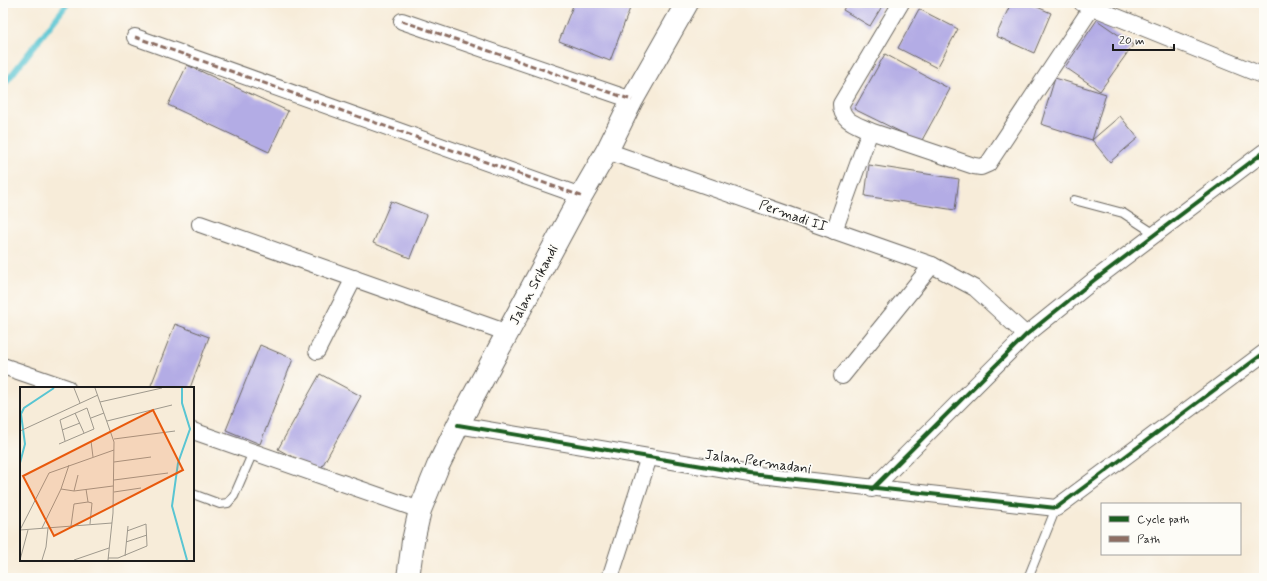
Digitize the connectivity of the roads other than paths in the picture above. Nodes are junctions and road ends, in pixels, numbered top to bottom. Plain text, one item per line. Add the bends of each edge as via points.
1 (687, 3) edge
2 (901, 3) edge
3 (1087, 5) edge
4 (402, 21) dead end
5 (135, 37) dead end
6 (1264, 76) edge
7 (632, 100) junction
8 (870, 131) junction
9 (607, 151) junction
10 (1264, 152) edge
11 (581, 196) junction
12 (1074, 200) dead end
13 (200, 224) dead end
14 (834, 231) junction
15 (1155, 234) junction
16 (932, 265) junction
17 (354, 278) junction
18 (508, 333) junction
19 (1026, 335) junction
20 (317, 351) dead end
21 (1264, 353) edge
22 (3, 366) edge
23 (842, 376) dead end
24 (64, 387) edge
25 (458, 425) junction
26 (194, 431) edge
27 (253, 452) junction
28 (649, 456) junction
29 (872, 489) junction
30 (194, 494) edge
31 (1056, 508) junction
32 (420, 510) junction
33 (408, 578) edge
34 (610, 578) edge
35 (1028, 578) edge

1 - 7 main road, Jalan Srikandi
2 - 8 street via 841,104 841,111 846,120
3 - 6 street
3 - 8 street via 988,164 974,166
4 - 7 street
5 - 11 street
7 - 9 main road, Jalan Srikandi
8 - 14 street
9 - 11 main road, Jalan Srikandi
9 - 14 street, Permadi II
10 - 15 street
11 - 18 main road, Jalan Srikandi
12 - 15 lane via 1123,213
13 - 17 street
14 - 16 street, Permadi II
15 - 19 street
16 - 19 street, Permadi II via 975,288
16 - 23 street
17 - 18 street
17 - 20 street
18 - 25 main road, Jalan Srikandi
19 - 29 street
21 - 31 street
22 - 24 street
25 - 28 street, Jalan Permadani
25 - 32 main road, Jalan Srikandi
26 - 27 street
27 - 30 lane via 234,496 228,503 220,504
27 - 32 street
28 - 29 street, Jalan Permadani via 750,474
28 - 34 street
29 - 31 street, Jalan Permadani
31 - 35 lane
32 - 33 main road, Jalan Srikandi

